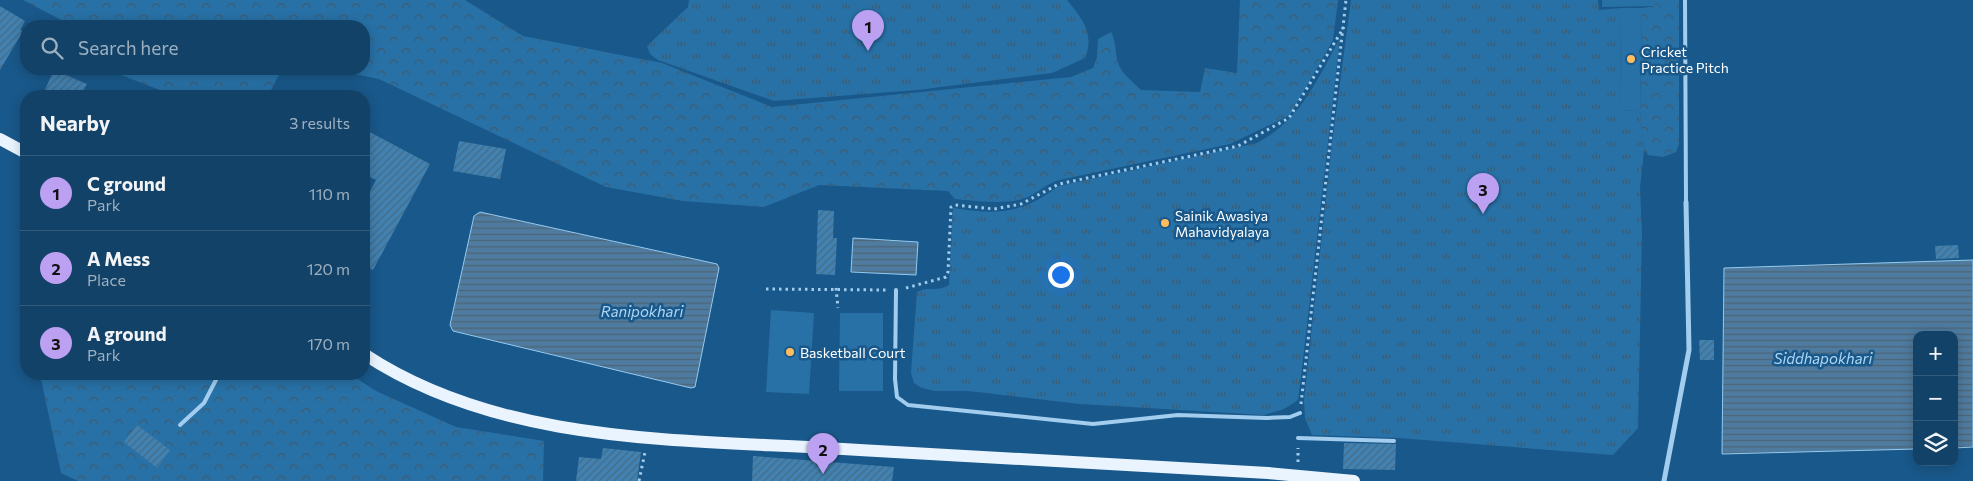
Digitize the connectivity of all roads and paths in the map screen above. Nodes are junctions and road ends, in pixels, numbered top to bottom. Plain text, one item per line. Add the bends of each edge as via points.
1 (1346, 0) edge
2 (1685, 0) edge
3 (1344, 27) junction
4 (1, 139) edge
5 (20, 150) edge
6 (1686, 202) joint
7 (836, 288) junction
8 (766, 289) dead end
9 (896, 290) junction
10 (838, 308) dead end
11 (370, 358) edge
12 (216, 380) edge
13 (1300, 413) joint
14 (180, 425) dead end
15 (1298, 438) joint
16 (647, 439) junction
17 (1394, 441) dead end
18 (1297, 476) junction
19 (639, 481) edge
20 (1354, 481) edge
21 (1664, 481) edge

1 - 3 path
2 - 6 lane
3 - 9 path via 1289,118 1238,146 1059,184 1021,204 994,209 955,205 951,207 946,277
3 - 13 path
4 - 5 main road
6 - 21 street via 1689,350
7 - 8 path
7 - 9 path
7 - 10 path
9 - 13 lane via 895,380 897,397 908,405 1093,424 1178,415 1268,418
11 - 16 main road via 432,391 479,406 573,429
12 - 14 lane via 204,402
15 - 17 lane
15 - 18 path
16 - 18 main road
16 - 19 path
18 - 20 main road

